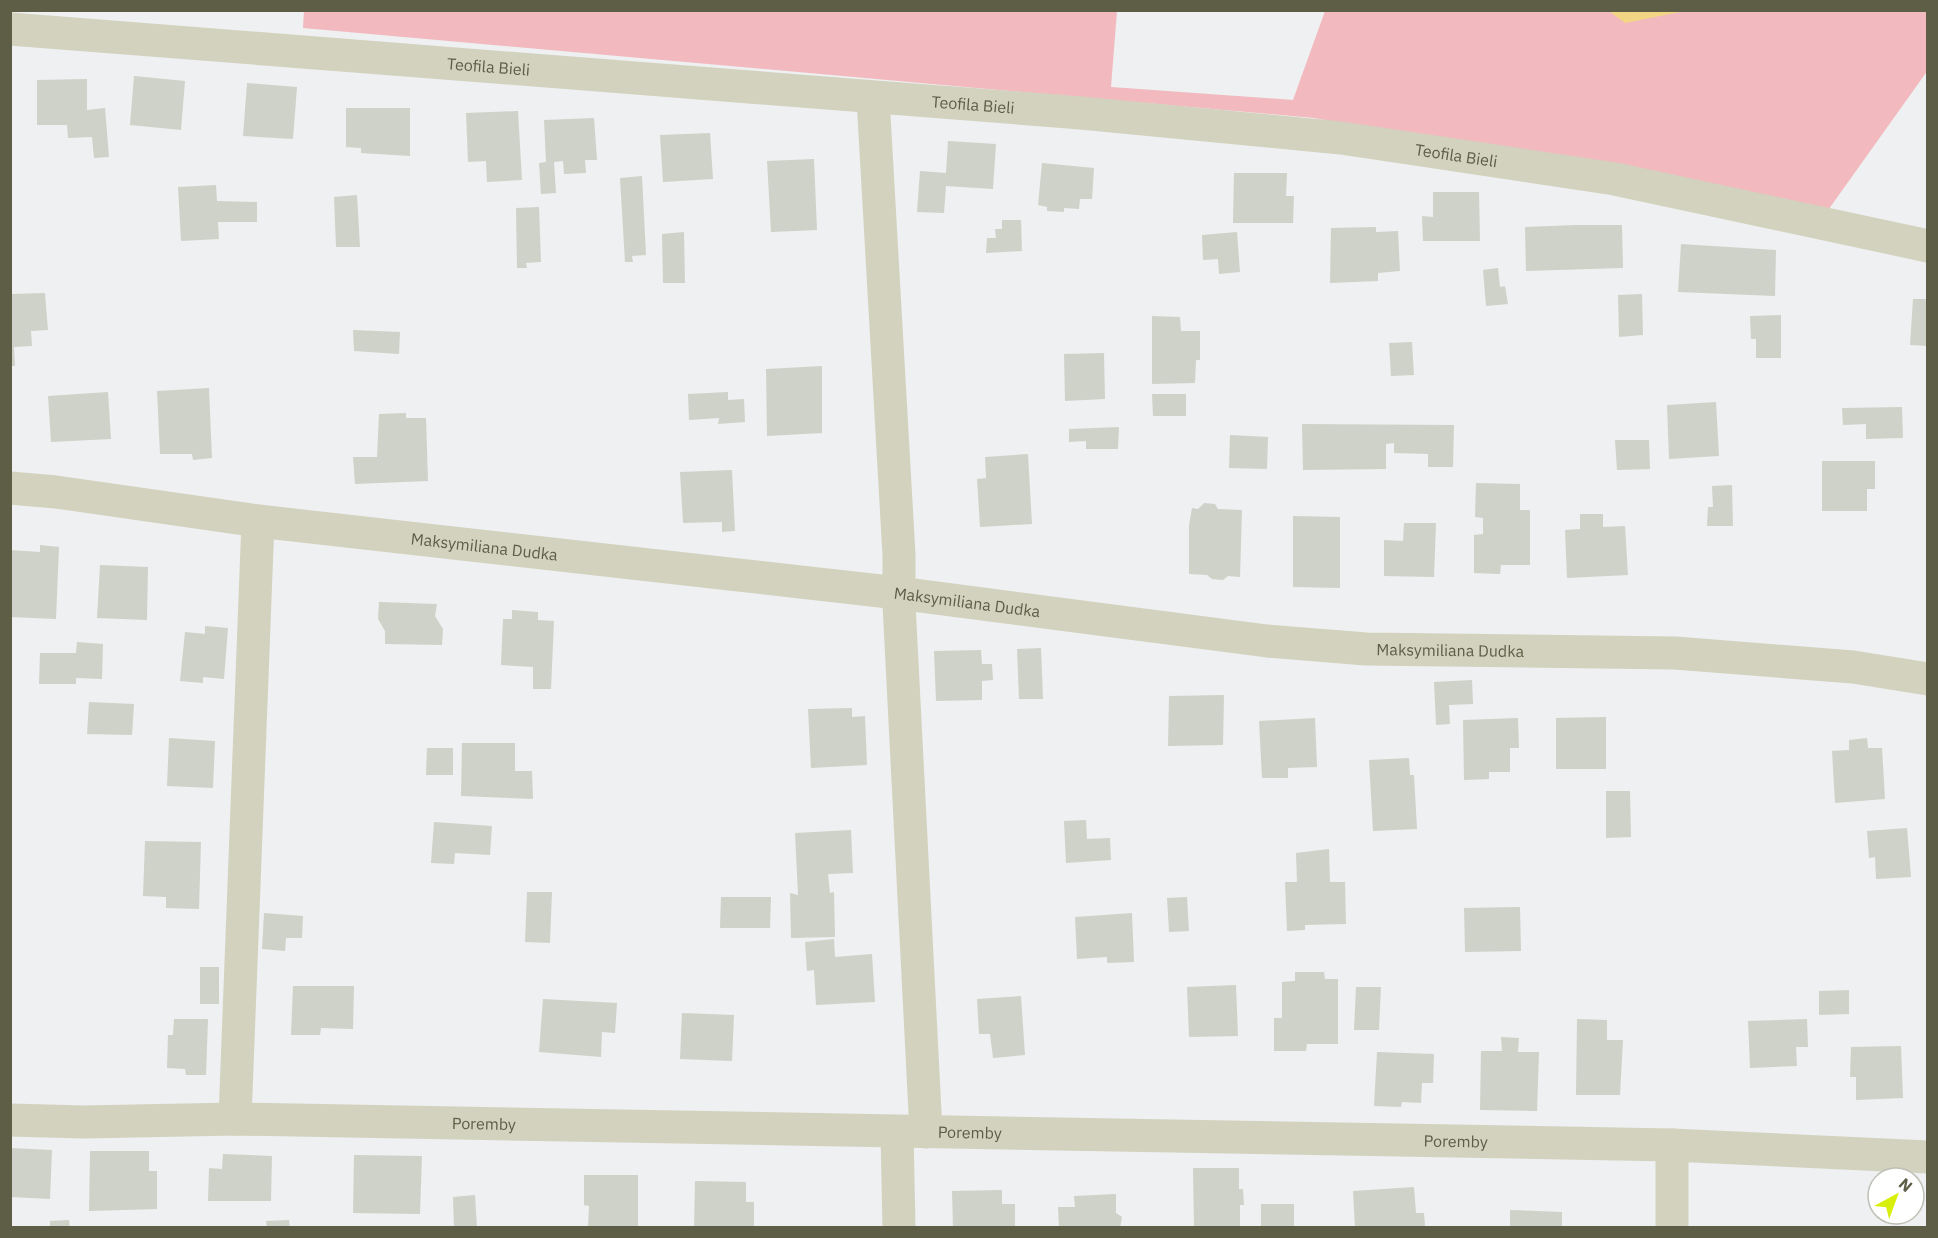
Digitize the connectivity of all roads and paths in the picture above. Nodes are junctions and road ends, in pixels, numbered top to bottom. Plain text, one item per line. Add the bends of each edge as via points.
1 (10, 29) edge
2 (873, 98) junction
3 (1928, 246) edge
4 (10, 488) edge
5 (258, 521) junction
6 (898, 593) junction
7 (1928, 679) edge
8 (235, 1119) junction
9 (10, 1120) edge
10 (911, 1132) junction
11 (1672, 1145) junction
12 (1928, 1157) edge
13 (899, 1227) edge
14 (1672, 1227) edge

1 - 2 street, Teofila Bieli
2 - 3 street, Teofila Bieli via 1341,138 1615,179
2 - 6 street
4 - 5 street, Maksymiliana Dudka
5 - 6 street, Maksymiliana Dudka
5 - 8 street
6 - 7 street, Maksymiliana Dudka via 1267,641 1366,649 1675,653 1853,668
6 - 10 street
8 - 9 street, Poremby
8 - 10 street, Poremby
10 - 11 street, Poremby
10 - 13 street
11 - 12 street, Poremby
11 - 14 street

